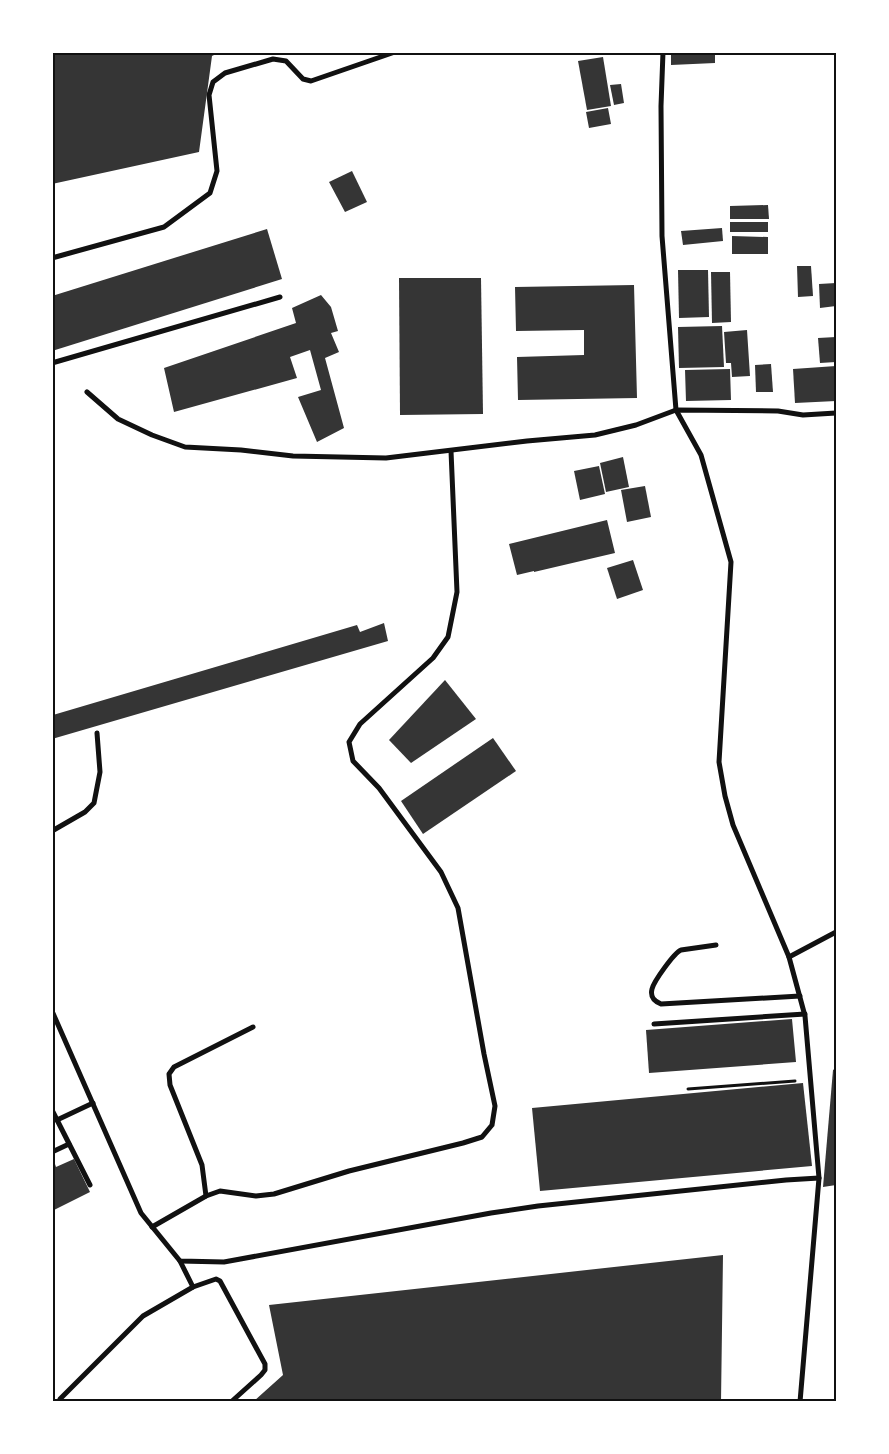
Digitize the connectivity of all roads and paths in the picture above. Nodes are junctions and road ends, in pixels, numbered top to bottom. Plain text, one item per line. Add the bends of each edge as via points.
1 (395, 52) edge
2 (663, 52) edge
3 (52, 258) edge
4 (280, 298) dead end
5 (52, 363) edge
6 (87, 392) dead end
7 (676, 410) junction
8 (836, 413) edge
9 (451, 451) junction
10 (97, 733) dead end
11 (52, 832) edge
12 (836, 932) edge
13 (716, 945) dead end
14 (789, 957) junction
15 (800, 996) junction
16 (52, 1011) edge
17 (804, 1014) junction
18 (654, 1024) dead end
19 (253, 1027) dead end
20 (811, 1080) junction
21 (688, 1089) dead end
22 (93, 1103) junction
23 (52, 1110) edge
24 (57, 1120) junction
25 (70, 1144) junction
26 (52, 1152) edge
27 (818, 1178) junction
28 (90, 1185) dead end
29 (206, 1196) junction
30 (152, 1227) junction
31 (180, 1261) junction
32 (194, 1287) junction
33 (59, 1402) edge
34 (231, 1402) edge
35 (800, 1402) edge

1 - 3 street via 311,81 303,79 286,61 273,59 225,73 213,82 209,95 217,171 210,193 164,227
2 - 7 street via 662,236
4 - 5 street
6 - 9 street via 118,419 185,447 293,456 377,458
7 - 8 street via 778,411 803,415
7 - 9 street via 636,425 595,435
7 - 14 street via 701,456 731,562 719,762 725,796 733,825
9 - 29 street via 457,592 448,637 433,658 360,724 349,742 353,761 379,788 441,872 458,908 495,1106 492,1125 482,1137 274,1194 256,1196 220,1191
10 - 11 street via 100,772 94,802 85,812
12 - 14 street
13 - 15 street via 676,952 652,989 654,1001 661,1004
14 - 15 street
15 - 17 street
16 - 22 street
17 - 18 street
17 - 20 street
19 - 29 street via 174,1067 169,1074 170,1085 202,1164
20 - 21 path
20 - 27 street
22 - 24 street
22 - 30 street via 141,1213
23 - 24 street
24 - 25 street
25 - 26 street
25 - 28 street
27 - 31 street via 538,1206 224,1262
27 - 35 street
29 - 30 street
30 - 31 street
31 - 32 street
32 - 33 street via 144,1316
32 - 34 street via 210,1280 220,1281 265,1364 261,1375

